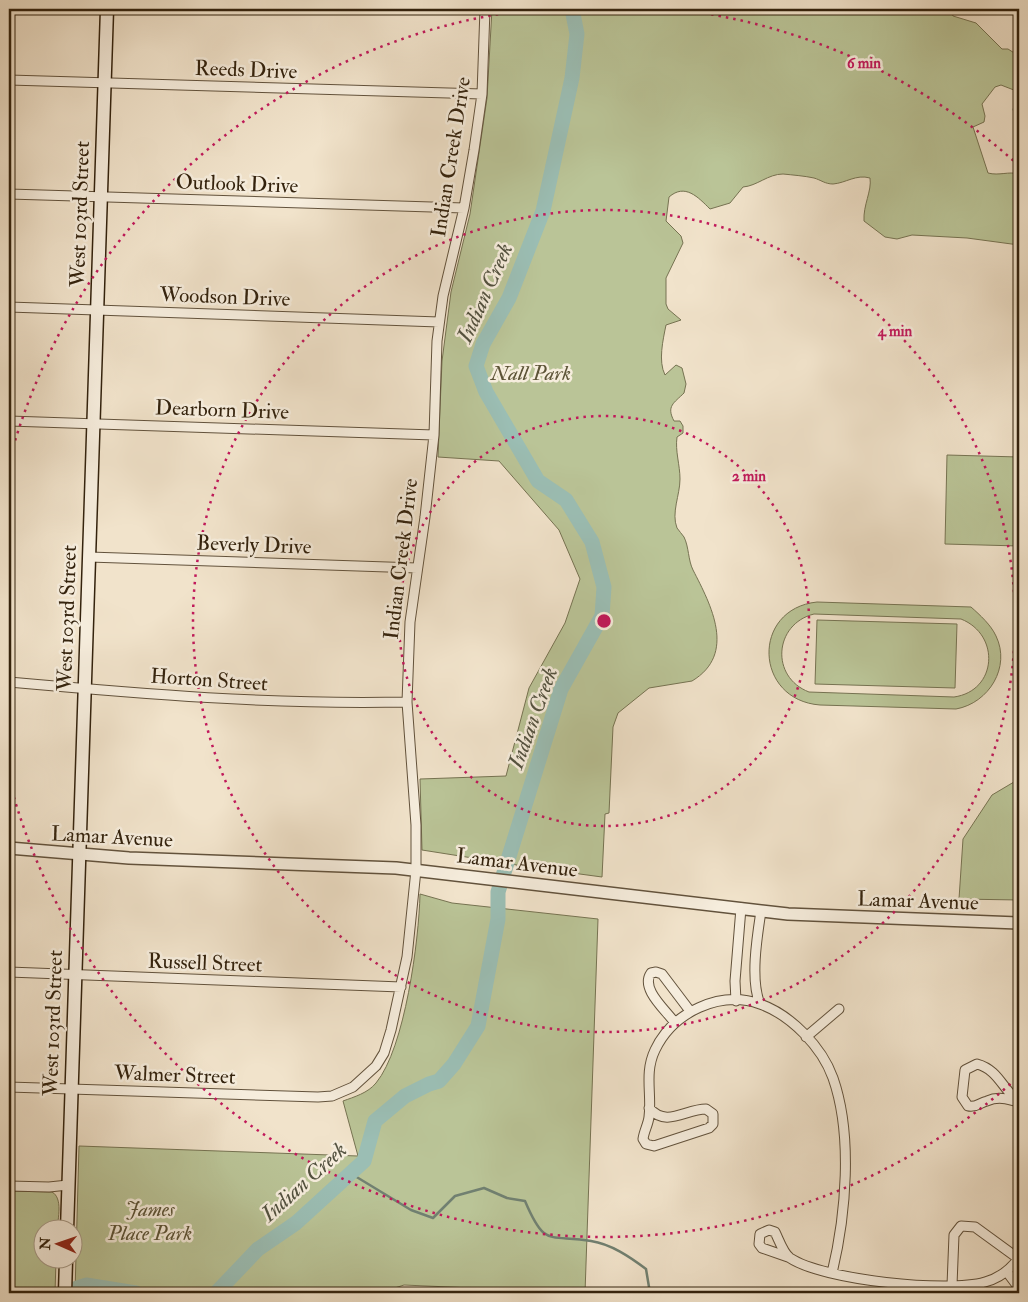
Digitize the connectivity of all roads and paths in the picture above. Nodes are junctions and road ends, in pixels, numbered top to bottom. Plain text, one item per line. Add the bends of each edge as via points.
1 (107, 9) edge
2 (485, 9) edge
3 (9, 80) edge
4 (105, 83) junction
5 (482, 94) junction
6 (9, 194) edge
7 (101, 197) junction
8 (464, 208) junction
9 (9, 307) edge
10 (97, 310) junction
11 (439, 322) junction
12 (9, 421) edge
13 (93, 423) junction
14 (434, 435) junction
15 (89, 556) junction
16 (417, 568) junction
17 (9, 682) edge
18 (85, 688) junction
19 (407, 702) junction
20 (9, 848) edge
21 (79, 855) junction
22 (416, 870) junction
23 (741, 908) junction
24 (761, 911) junction
25 (1019, 923) edge
26 (9, 972) edge
27 (75, 976) junction
28 (401, 987) junction
29 (736, 1001) junction
30 (760, 1004) junction
31 (840, 1009) dead end
32 (690, 1011) junction
33 (675, 1023) junction
34 (806, 1037) junction
35 (9, 1087) edge
36 (71, 1089) junction
37 (339, 1093) joint
38 (1019, 1102) edge
39 (650, 1108) junction
40 (68, 1185) junction
41 (9, 1186) edge
42 (67, 1220) edge
43 (788, 1257) dead end
44 (1019, 1259) edge
45 (66, 1270) edge
46 (1007, 1272) junction
47 (832, 1273) junction
48 (952, 1285) junction
49 (1019, 1288) edge
50 (65, 1293) edge

1 - 4 main road, West 103rd Street
2 - 5 street, Indian Creek Drive
3 - 4 street, Reeds Drive
4 - 5 street, Reeds Drive
4 - 7 main road, West 103rd Street
5 - 8 street, Indian Creek Drive
6 - 7 street, Outlook Drive
7 - 8 street, Outlook Drive
7 - 10 main road, West 103rd Street
8 - 11 street, Indian Creek Drive
9 - 10 street, Woodson Drive
10 - 11 street, Woodson Drive
10 - 13 main road, West 103rd Street
11 - 14 street, Indian Creek Drive
12 - 13 street, Dearborn Drive
13 - 14 street, Dearborn Drive
13 - 15 main road, West 103rd Street
14 - 16 street, Indian Creek Drive
15 - 16 street, Beverly Drive
15 - 18 main road, West 103rd Street
16 - 19 street, Indian Creek Drive via 407,656
17 - 18 street, Horton Street
18 - 19 street, Horton Street via 281,702
18 - 21 main road, West 103rd Street
19 - 22 street, Indian Creek Drive
20 - 21 street, Lamar Avenue
21 - 22 street, Lamar Avenue
21 - 27 main road, West 103rd Street
22 - 23 street, Lamar Avenue
22 - 28 street, Indian Creek Drive via 411,932
23 - 24 street, Lamar Avenue
23 - 29 street
24 - 25 street, Lamar Avenue
24 - 30 street via 756,976
26 - 27 street, Russell Street
27 - 28 street, Russell Street
27 - 36 main road, West 103rd Street
28 - 37 street, Indian Creek Drive via 384,1053 364,1079
29 - 30 street
29 - 32 street
30 - 34 street via 785,1017
31 - 34 street
32 - 33 street
32 - 33 street via 662,974 651,973 649,989
33 - 39 street via 651,1060 648,1083
34 - 47 street via 832,1076 844,1129 842,1209
35 - 36 street, Walmer Street
36 - 37 street, Walmer Street via 318,1097
36 - 40 main road, West 103rd Street
38 - 38 street via 1005,1089 994,1071 977,1064 966,1070 962,1097 968,1106 975,1107 1000,1098
39 - 39 street via 660,1117 671,1119 706,1109 713,1114 714,1121 709,1128 650,1146 643,1139
40 - 41 street
40 - 42 main road, West 103rd Street
43 - 47 street
44 - 46 street
44 - 48 street via 975,1227 961,1226 954,1236
45 - 50 main road
46 - 48 street via 986,1282
46 - 49 street
47 - 48 street via 886,1283

